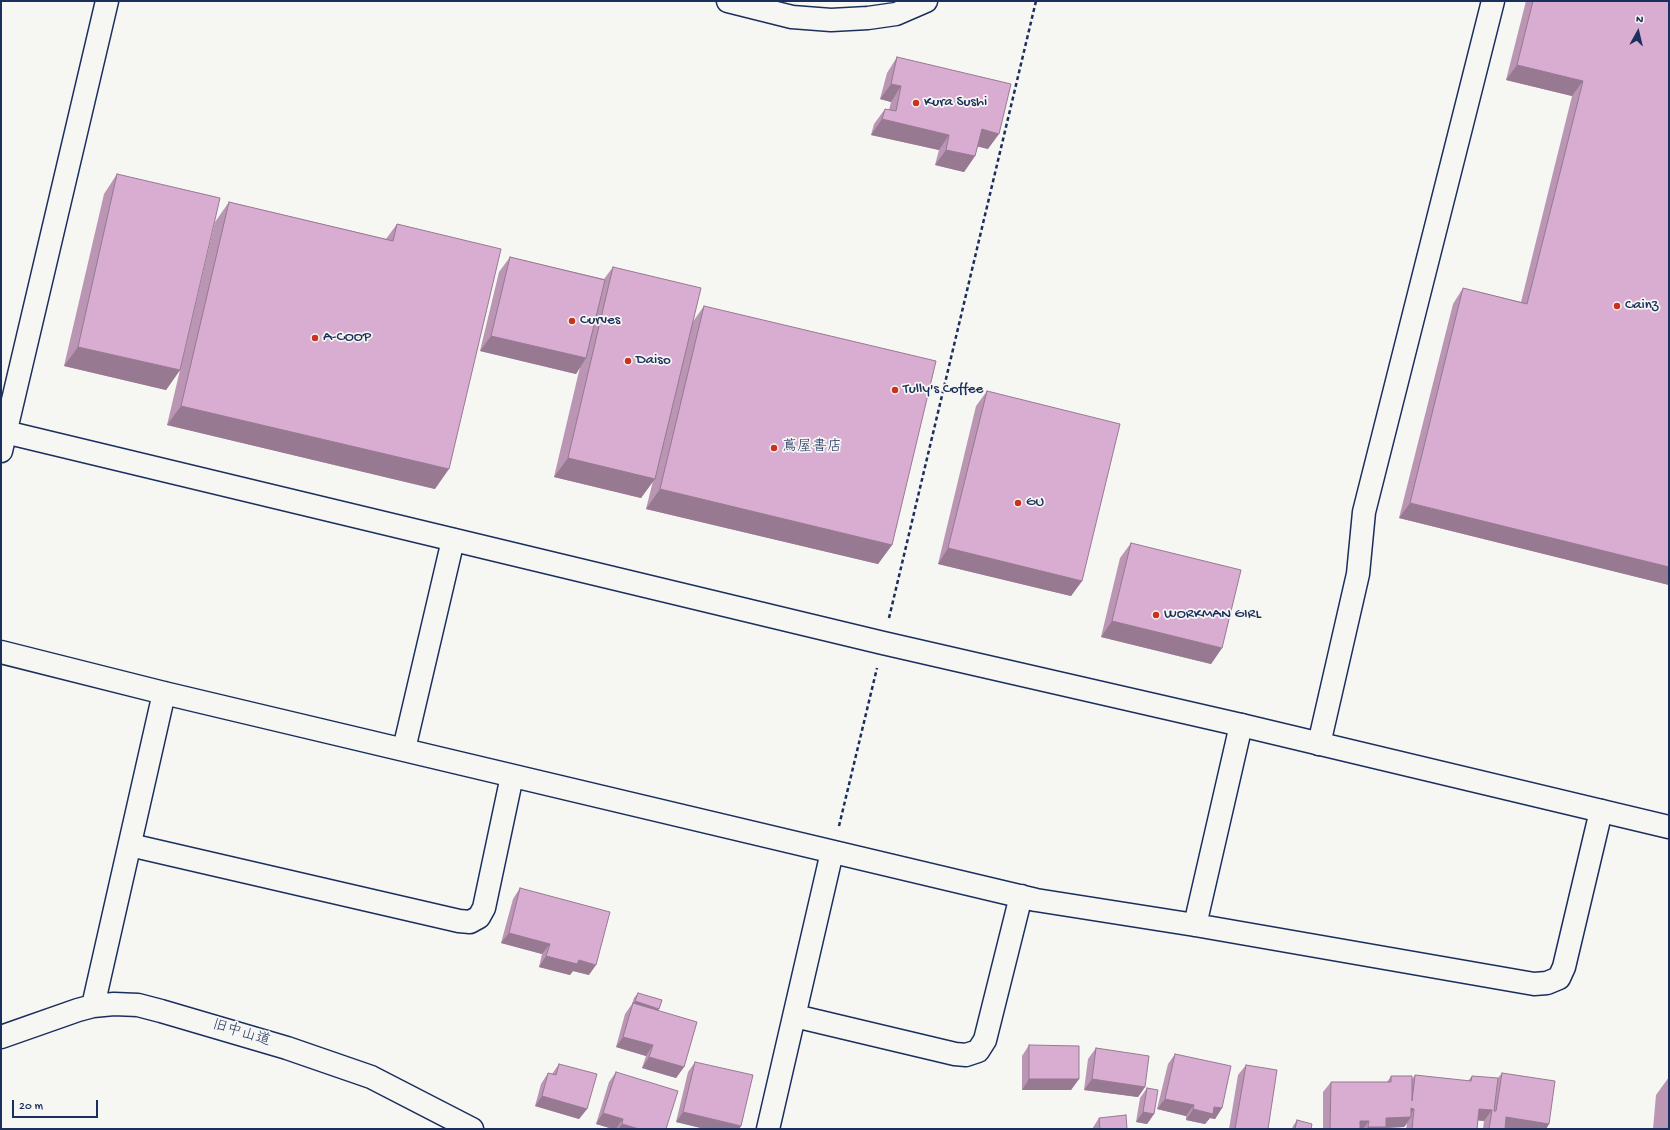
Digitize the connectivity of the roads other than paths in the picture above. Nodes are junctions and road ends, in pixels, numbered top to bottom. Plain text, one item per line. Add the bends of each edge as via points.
1 (107, 1) edge
2 (728, 1) edge
3 (926, 1) edge
4 (1493, 1) edge
5 (3, 442) edge
6 (453, 540) junction
7 (1, 652) edge
8 (164, 692) junction
9 (1241, 725) junction
10 (1319, 744) junction
11 (404, 750) junction
12 (512, 776) junction
13 (1601, 811) junction
14 (1669, 827) edge
15 (130, 845) junction
16 (832, 852) junction
17 (1021, 896) junction
18 (1195, 925) junction
19 (93, 1006) junction
20 (795, 1016) junction
21 (1, 1037) edge
22 (472, 1129) edge
23 (768, 1129) edge

1 - 5 street
2 - 3 street via 792,17 831,20 896,14
4 - 10 street via 1364,512 1358,574
5 - 6 street
6 - 9 street
6 - 11 street
7 - 8 street
8 - 11 street
8 - 15 street
9 - 10 street
9 - 18 street
10 - 13 street
11 - 12 street
12 - 15 street via 484,908 479,917 470,922
12 - 16 street
13 - 14 street
13 - 18 street via 1564,967 1559,978 1547,983 1534,984
15 - 19 street
16 - 17 street
16 - 20 street
17 - 18 street
17 - 20 street via 985,1040 978,1051 966,1055 954,1054
19 - 21 street, 旧中山道
19 - 22 street, 旧中山道 via 138,1005 287,1048 371,1077
20 - 23 street

